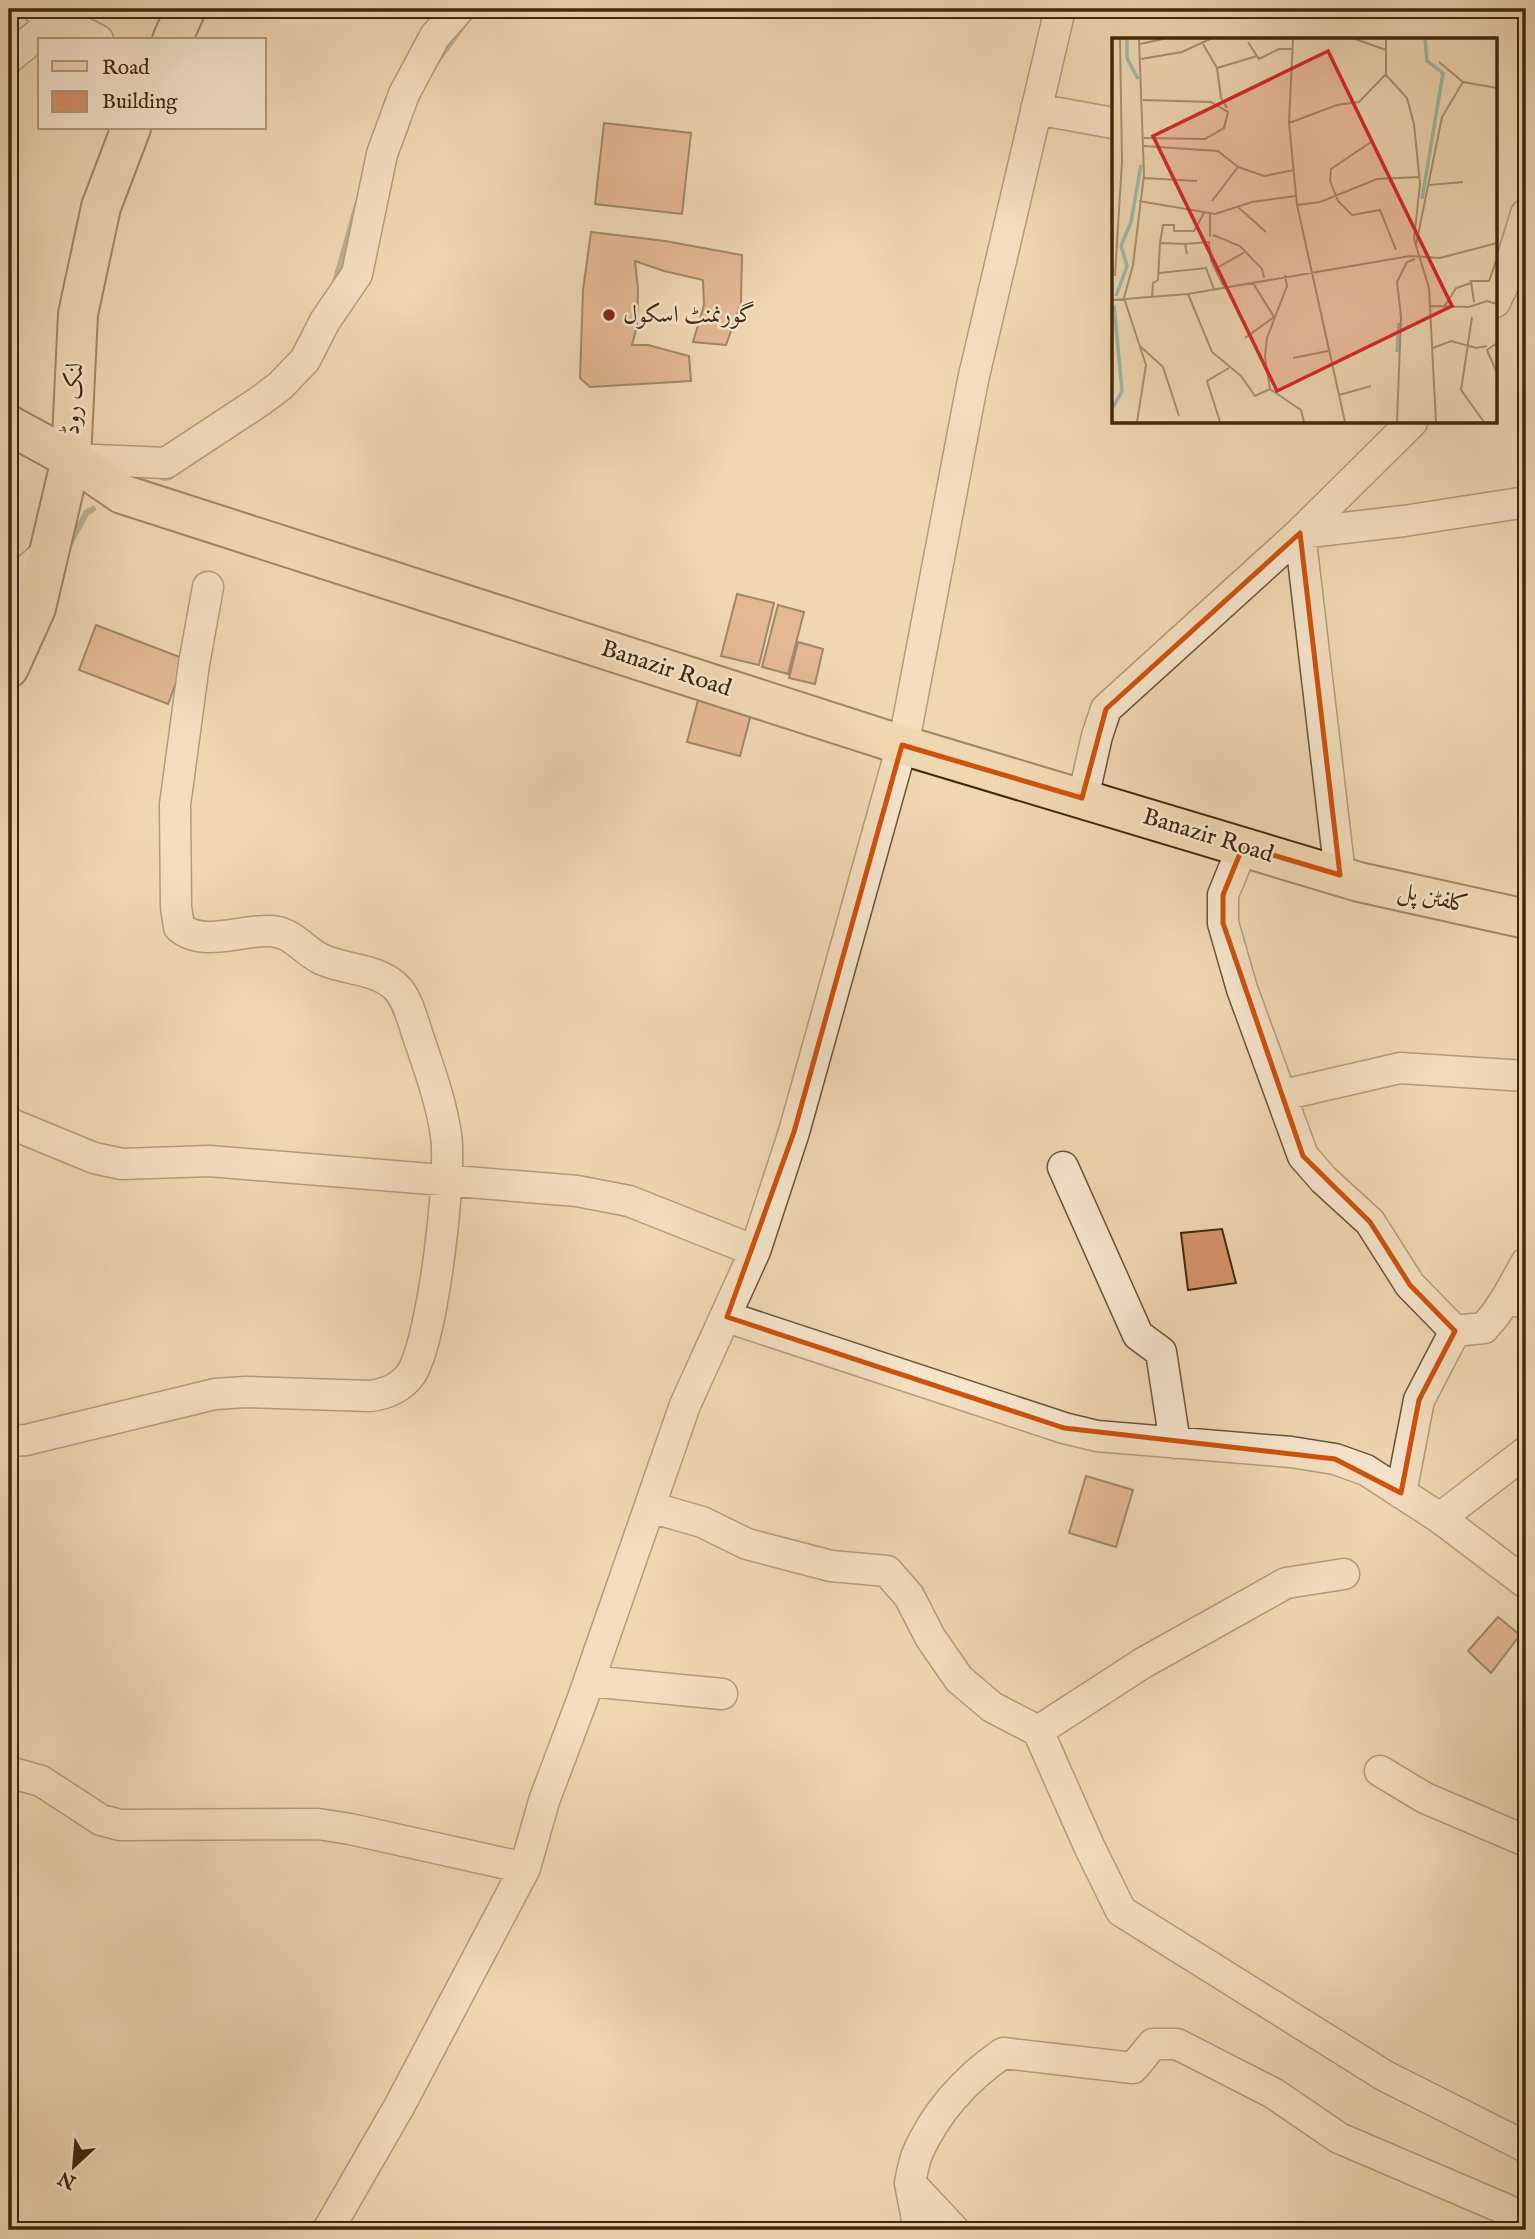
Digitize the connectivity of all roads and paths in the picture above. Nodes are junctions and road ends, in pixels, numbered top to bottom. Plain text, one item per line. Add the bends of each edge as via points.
1 (186, 9) edge
2 (459, 9) edge
3 (1060, 9) edge
4 (47, 14) edge
5 (94, 38) edge
6 (173, 38) edge
7 (9, 58) edge
8 (1036, 109) junction
9 (1112, 123) edge
10 (130, 130) edge
11 (1526, 214) edge
12 (1496, 300) edge
13 (1410, 424) edge
14 (9, 425) edge
15 (71, 459) junction
16 (1526, 502) edge
17 (1300, 533) junction
18 (49, 551) junction
19 (9, 586) edge
20 (208, 587) dead end
21 (9, 668) edge
22 (902, 745) junction
23 (1083, 799) junction
24 (1243, 846) junction
25 (1340, 875) junction
26 (1526, 919) edge
27 (1526, 1076) edge
28 (1283, 1095) junction
29 (9, 1123) edge
30 (1063, 1167) dead end
31 (447, 1180) junction
32 (755, 1251) junction
33 (1526, 1263) edge
34 (1516, 1300) edge
35 (727, 1317) junction
36 (1455, 1331) junction
37 (9, 1441) edge
38 (1175, 1443) junction
39 (1526, 1451) edge
40 (1401, 1493) junction
41 (650, 1507) junction
42 (1440, 1518) junction
43 (1344, 1574) dead end
44 (1526, 1583) edge
45 (589, 1681) junction
46 (722, 1694) dead end
47 (1038, 1731) junction
48 (1380, 1771) dead end
49 (9, 1772) edge
50 (1526, 1841) edge
51 (526, 1868) junction
52 (1526, 2147) edge
53 (910, 2183) junction
54 (1526, 2218) edge
55 (328, 2230) edge
56 (919, 2230) edge
57 (954, 2230) edge

1 - 6 main road
2 - 15 street via 435,36 404,94 382,154 357,274 305,360 260,401 166,463
3 - 8 street
4 - 5 street
4 - 7 street
8 - 9 street
8 - 22 street via 973,380
10 - 15 main road, لنک روڈ via 101,207 78,314
11 - 12 street
13 - 17 street
14 - 15 main road, Banazir Road
15 - 18 main road, لنک روڈ
15 - 22 main road, Banazir Road via 122,494
16 - 17 street
17 - 23 street via 1107,709
17 - 25 street
18 - 19 street
18 - 21 main road, لنک روڈ via 36,608
20 - 31 street via 175,805 179,927 187,934 204,937 270,930 283,933 323,960 386,979 398,988 439,1103
22 - 23 main road, Banazir Road
22 - 32 street via 798,1119
23 - 24 main road, Banazir Road
24 - 25 main road, Banazir Road
24 - 28 street via 1223,895 1223,923 1242,989
25 - 26 main road, کلفٹن پل
27 - 28 street via 1400,1068
28 - 36 street via 1303,1156 1370,1223 1410,1285
29 - 31 street via 94,1158 121,1164 209,1161
30 - 38 street via 1138,1335 1161,1352
31 - 32 street via 629,1200
31 - 37 street via 431,1308 420,1350 411,1374 387,1393 215,1394
32 - 35 street
33 - 34 street
34 - 36 street via 1483,1328
35 - 38 street via 1064,1428 1097,1436
35 - 41 street via 685,1405
36 - 40 street via 1419,1400
38 - 40 street via 1335,1459 1366,1470
39 - 42 street
40 - 42 street
41 - 45 street
41 - 47 street via 702,1522 747,1544 831,1566 887,1571 909,1596 959,1679 992,1707
42 - 44 street
43 - 47 street via 1286,1583 1143,1663
45 - 46 street
45 - 51 street via 544,1801
47 - 52 street via 1121,1911 1385,2076
48 - 50 street via 1426,1798
49 - 51 street via 41,1781 101,1820 120,1825 318,1825
51 - 55 street
53 - 54 street via 918,2153 945,2105 1003,2053 1133,2068 1153,2044 1177,2044 1273,2093 1339,2138
53 - 56 street
53 - 57 street

